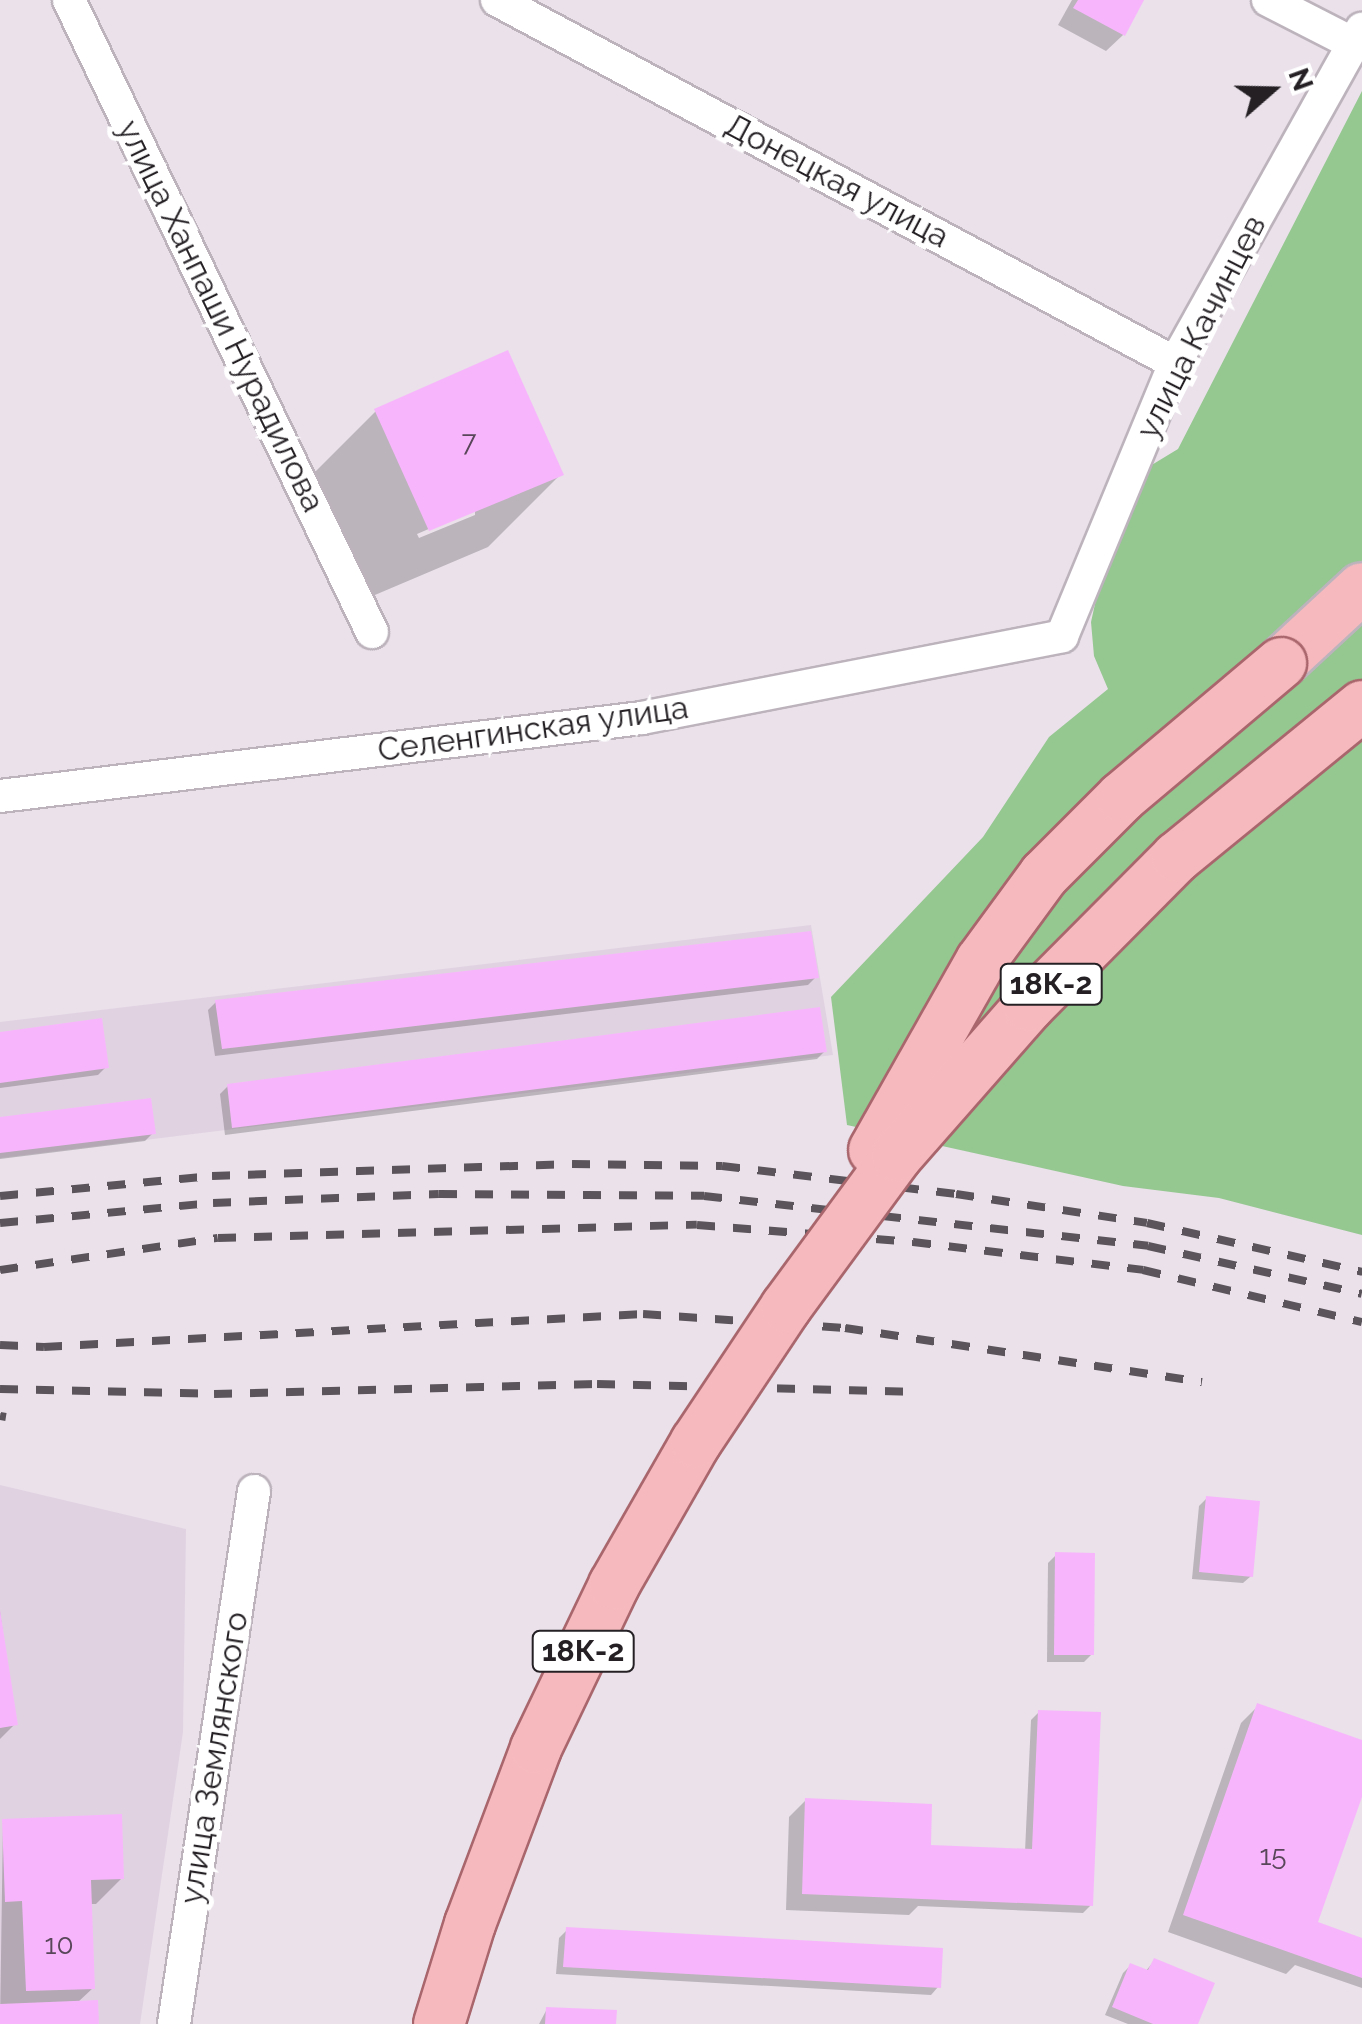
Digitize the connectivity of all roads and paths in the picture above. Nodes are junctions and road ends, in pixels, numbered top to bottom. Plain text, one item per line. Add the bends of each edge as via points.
1 (70, 0) edge
2 (497, 0) edge
3 (1268, 0) edge
4 (1358, 36) edge
5 (1175, 363) junction
6 (1362, 588) edge
7 (1362, 605) edge
8 (372, 632) dead end
9 (1062, 636) joint
10 (1281, 663) junction
11 (1362, 706) edge
12 (0, 796) edge
13 (786, 1307) junction
14 (254, 1492) dead end
15 (174, 2024) edge
16 (440, 2024) edge

1 - 8 street, улица Ханпаши Нурадилова
2 - 5 street, Донецкая улица
3 - 4 street
4 - 5 street, улица Качинцев
5 - 9 street, улица Качинцев
6 - 10 main road, 18К-2
7 - 10 street
9 - 12 street, Селенгинская улица via 642,718
10 - 13 main road, 18К-2, bridge via 1122,796 1044,874 981,961
11 - 13 main road, 18К-2, bridge via 1177,857 1028,1006 897,1156
13 - 16 main road, 18К-2, bridge via 696,1442 614,1586 536,1748
14 - 15 street, улица Землянского

